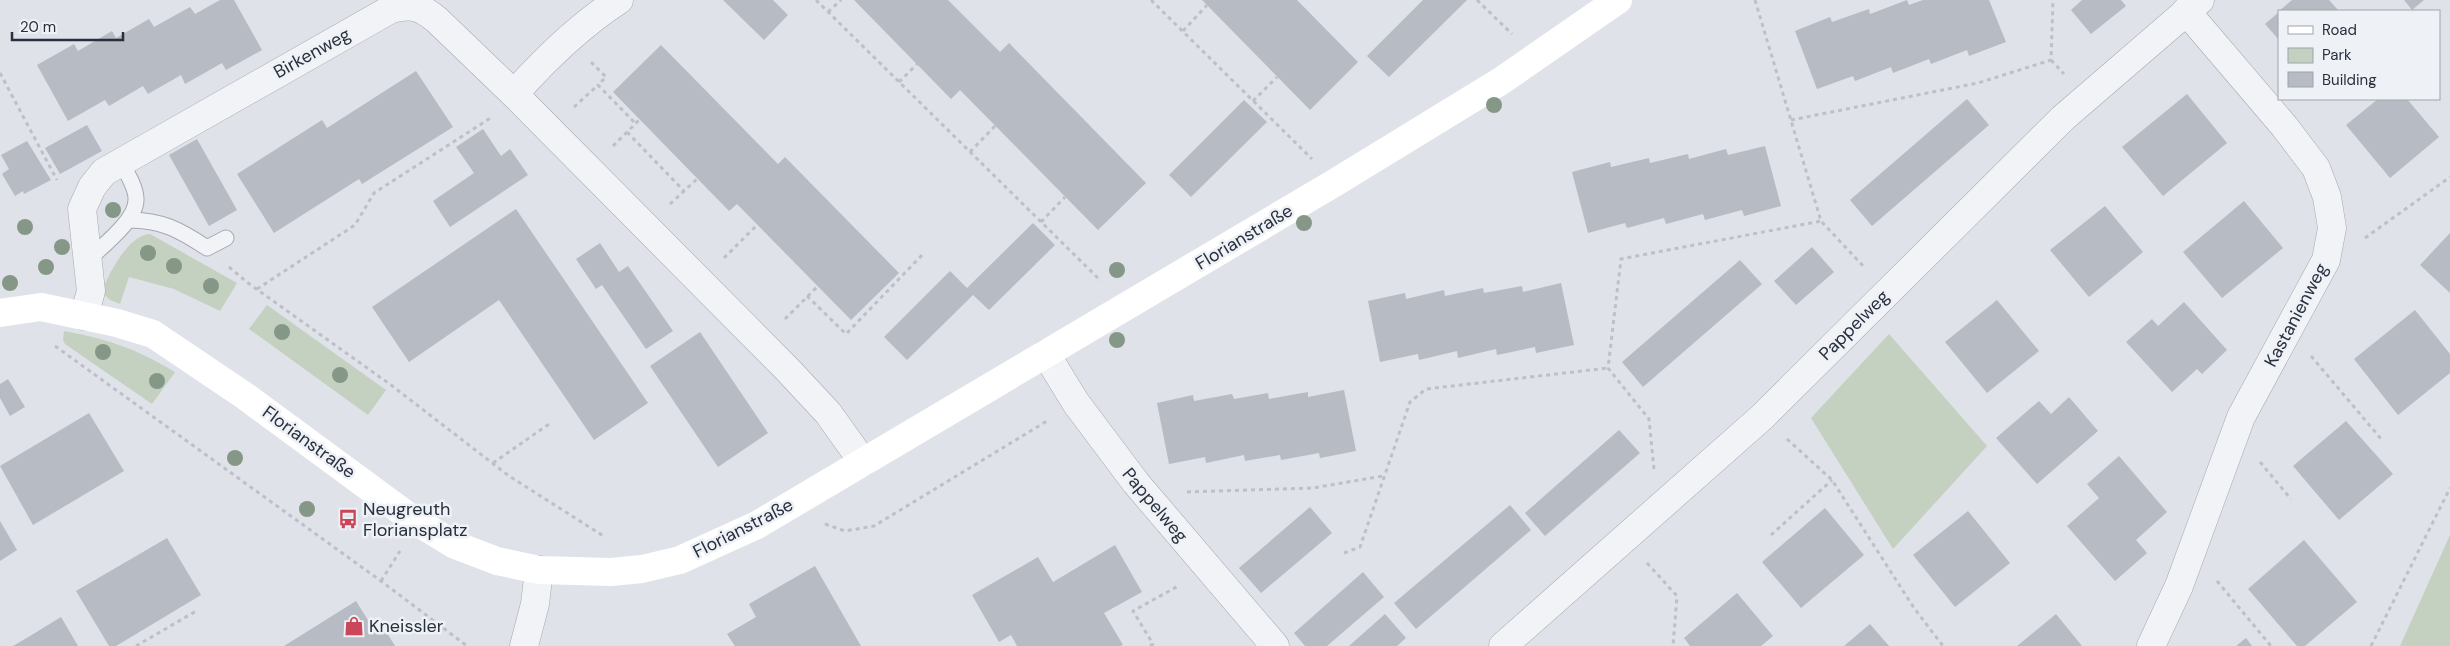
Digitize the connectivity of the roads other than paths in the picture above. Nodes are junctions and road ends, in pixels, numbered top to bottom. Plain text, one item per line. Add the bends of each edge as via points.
1 (619, 0) edge
2 (1618, 0) edge
3 (2193, 6) edge
4 (517, 97) junction
5 (121, 163) junction
6 (129, 220) junction
7 (226, 238) dead end
8 (88, 260) junction
9 (0, 313) edge
10 (84, 316) junction
11 (1046, 354) junction
12 (863, 462) junction
13 (539, 570) junction
14 (524, 646) edge
15 (1275, 646) edge
16 (1504, 646) edge
17 (2151, 646) edge

1 - 4 street via 595,16 538,66
2 - 11 street, Florianstraße via 1535,58 1336,182
3 - 16 street, Pappelweg via 2063,118 1762,417
3 - 17 street, Kastanienweg via 2316,168 2327,197 2332,228 2326,260 2241,417 2192,552
4 - 5 street, Birkenweg via 437,20 410,5 390,9
4 - 12 street via 761,342 828,413
5 - 6 lane via 136,200
5 - 8 street, Birkenweg via 104,172 92,187 82,209
6 - 7 lane via 170,225 207,248
6 - 8 lane
8 - 10 street via 91,292
9 - 10 street, Florianstraße via 41,307
10 - 13 street, Florianstraße via 153,334 245,396 408,516 455,545 497,561
11 - 12 street, Florianstraße
11 - 15 street, Pappelweg via 1076,403 1144,494
12 - 13 street, Florianstraße via 757,525 680,560 611,572
13 - 14 street via 535,604

